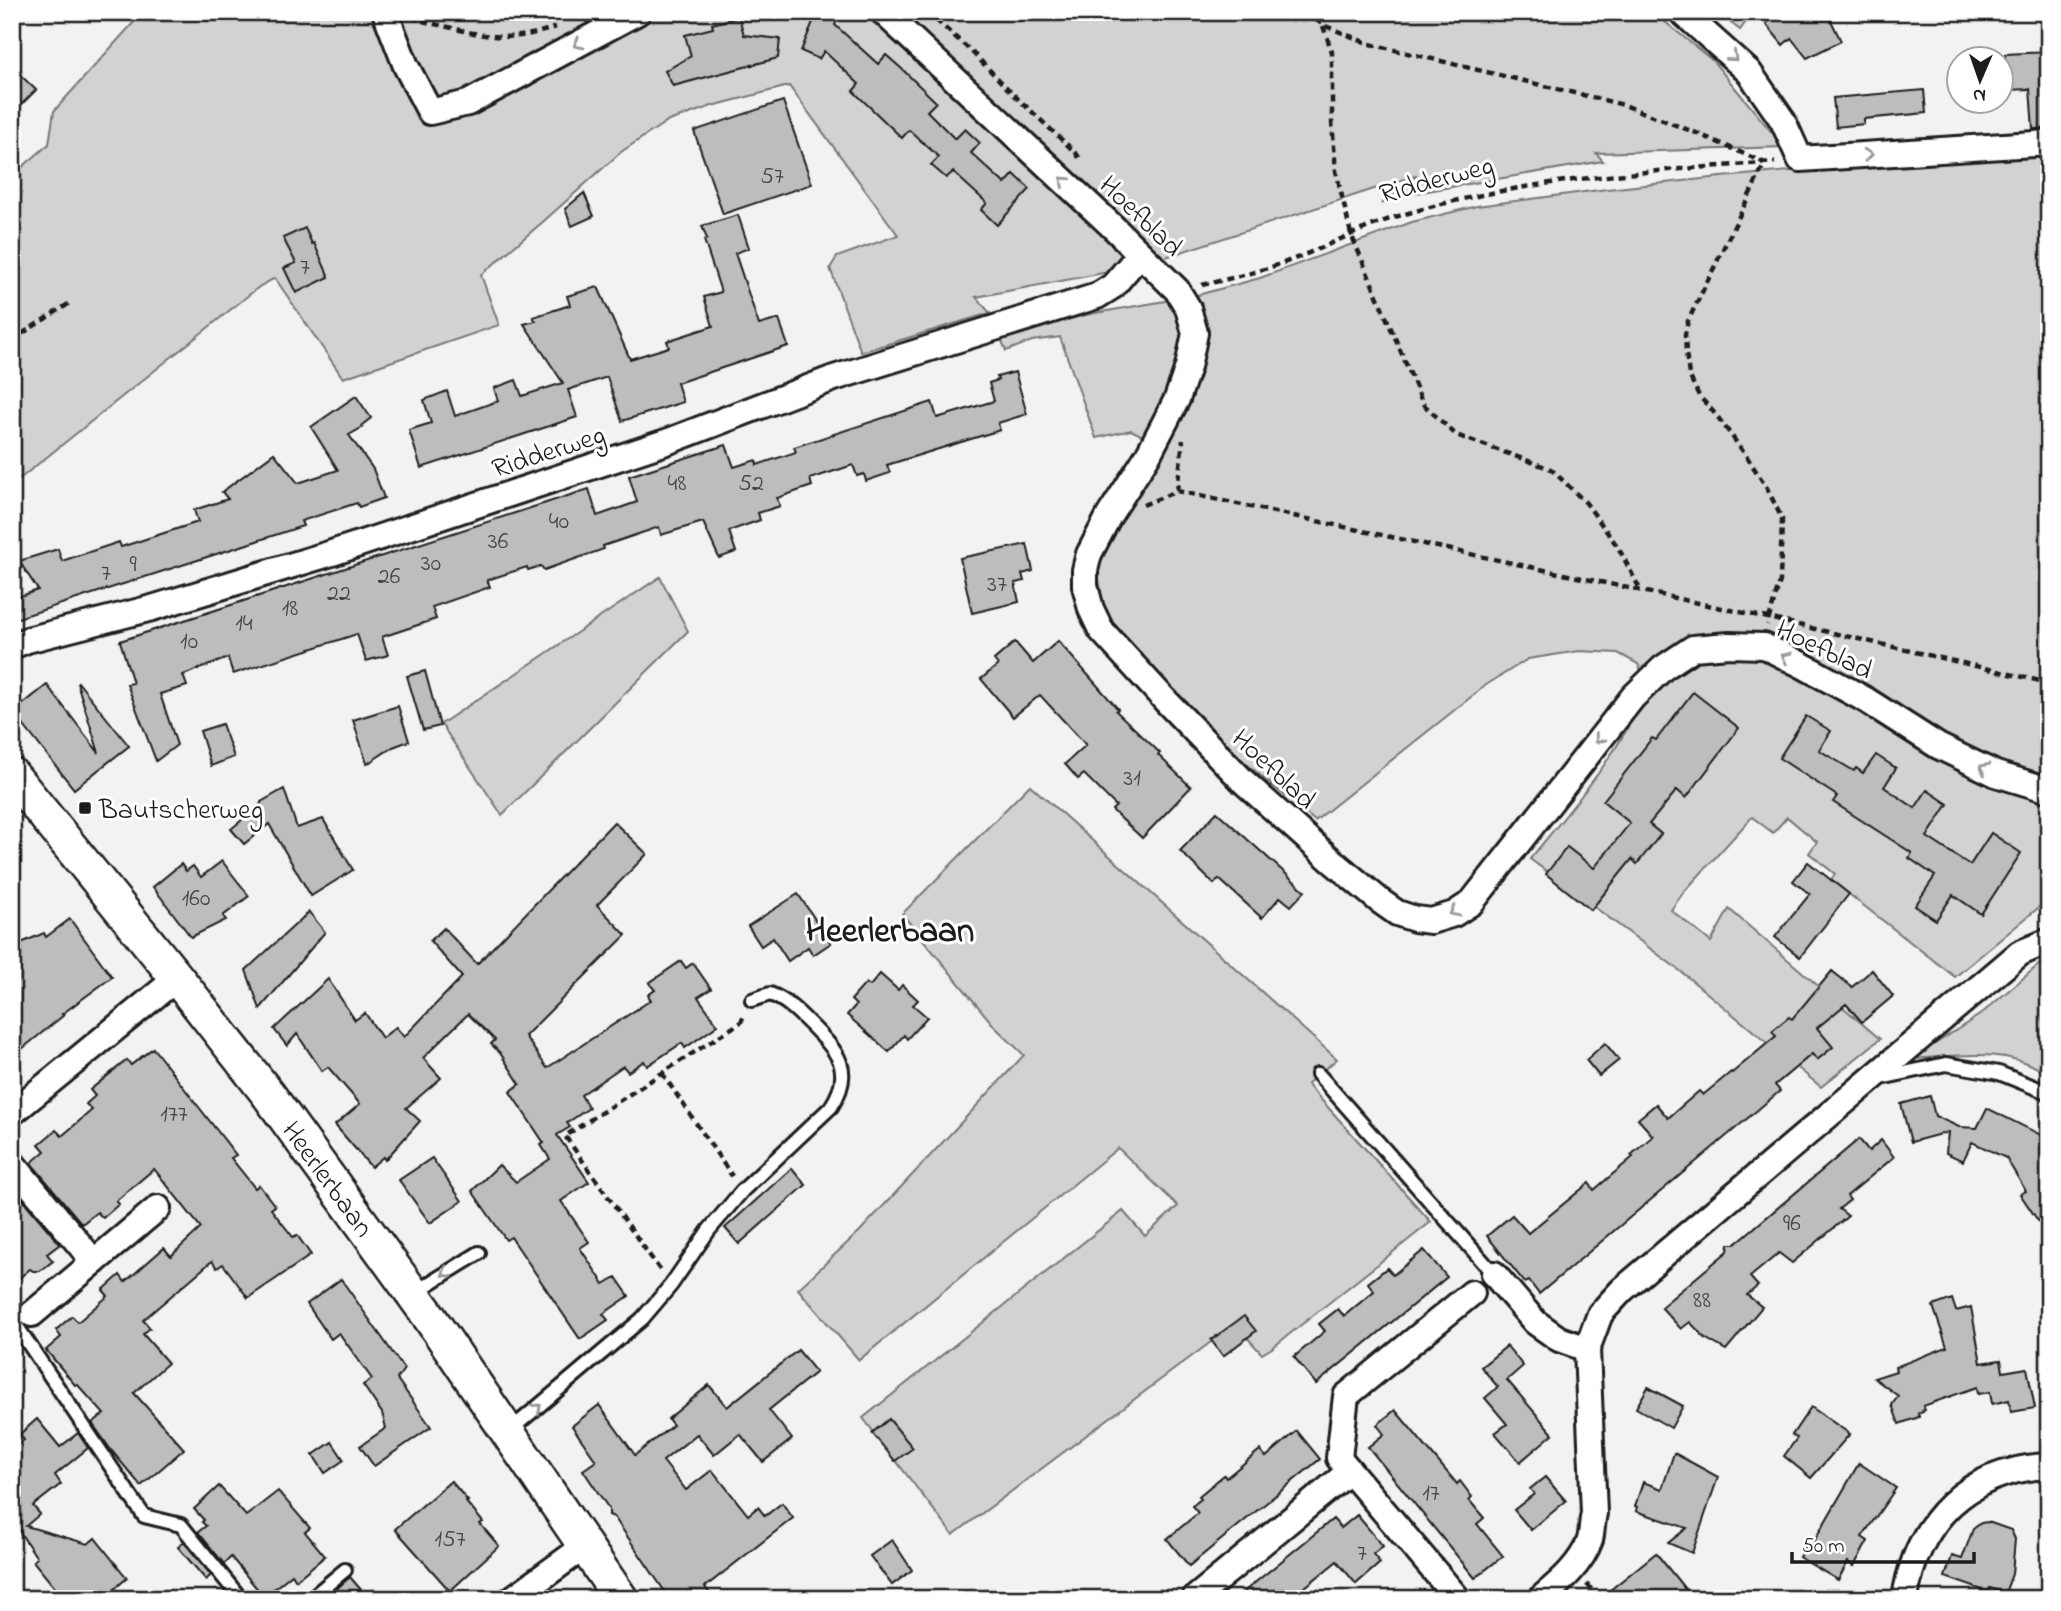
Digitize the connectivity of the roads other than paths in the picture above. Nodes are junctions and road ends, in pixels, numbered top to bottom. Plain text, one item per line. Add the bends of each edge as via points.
1 (638, 12) edge
2 (883, 12) edge
3 (1682, 12) edge
4 (396, 14) edge
5 (2049, 143) edge
6 (1140, 254) junction
7 (12, 646) edge
8 (12, 775) edge
9 (2049, 790) edge
10 (2049, 941) edge
11 (177, 978) junction
12 (752, 1000) road end
13 (1318, 1074) dead end
14 (1871, 1080) junction
15 (2049, 1093) edge
16 (12, 1113) edge
17 (12, 1163) edge
18 (158, 1208) dead end
19 (479, 1253) dead end
20 (94, 1262) junction
21 (1494, 1274) joint
22 (1472, 1293) dead end
23 (412, 1294) junction
24 (22, 1317) edge
25 (1587, 1349) junction
26 (508, 1433) junction
27 (2049, 1466) edge
28 (1350, 1471) junction
29 (585, 1546) junction
30 (345, 1570) dead end
31 (242, 1599) edge
32 (310, 1599) edge
33 (512, 1599) edge
34 (621, 1599) edge
35 (1194, 1599) edge
36 (1458, 1599) edge
37 (1540, 1599) edge
38 (1905, 1599) edge

1 -> 4 street via 468,103 430,112 406,66
6 -> 2 street, Hoefblad
3 -> 5 street via 1749,72 1783,121 1800,159
6 - 7 street, Ridderweg via 1113,286 1097,296 834,378 669,441 332,553
9 -> 6 street, Hoefblad via 1996,774 1938,746 1866,700 1764,646 1693,648 1633,697 1471,903 1431,921 1397,913 1244,782 1101,630 1091,609 1085,586 1089,554 1163,429 1188,367 1195,333 1177,290
8 - 11 street, Heerlerbaan
10 - 14 street via 2020,953
11 - 16 street
11 - 23 street, Heerlerbaan via 268,1094
26 -> 12 lane via 642,1319 742,1191 838,1097 842,1071 833,1047 790,1004 770,994
13 - 21 lane
14 - 15 lane via 1946,1064 1999,1073
14 - 25 street via 1622,1290 1600,1314
17 - 20 street
18 - 20 street
19 -> 23 lane
20 - 24 street
21 - 25 street via 1535,1322 1559,1339
22 - 28 street via 1346,1396 1339,1458
23 - 26 street, Heerlerbaan
24 - 31 lane via 144,1516 181,1525
25 - 37 street via 1594,1513 1590,1539 1560,1583
26 - 29 street, Heerlerbaan
27 - 38 street via 1990,1478 1950,1505 1917,1550
28 - 35 street
28 - 36 street
29 - 33 street
29 - 34 street, Heerlerbaan
30 - 32 lane

